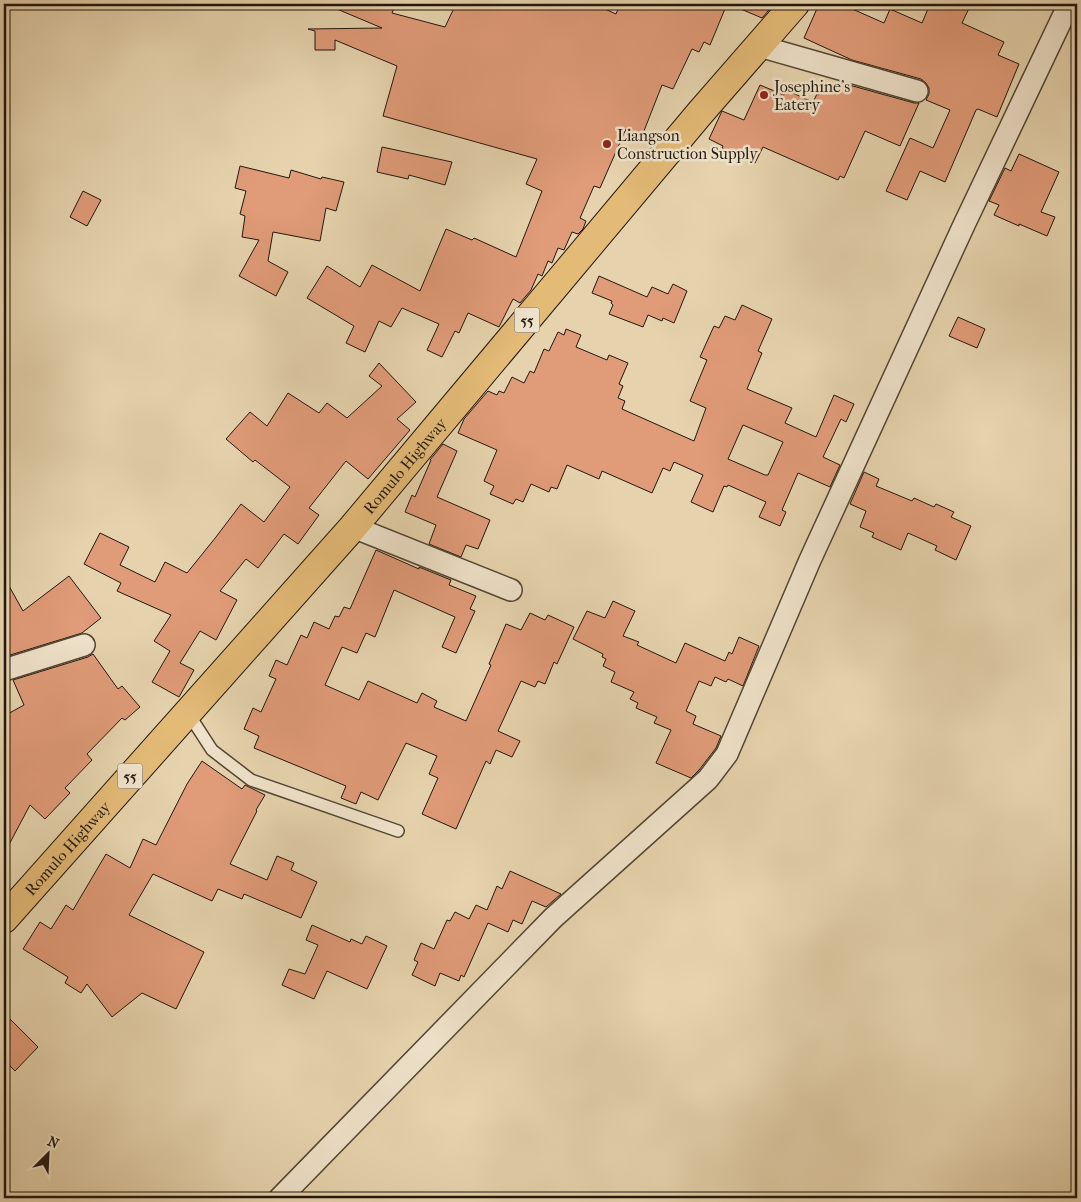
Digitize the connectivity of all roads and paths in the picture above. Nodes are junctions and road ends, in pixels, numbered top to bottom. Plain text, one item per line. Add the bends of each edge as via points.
1 (795, 4) edge
2 (1069, 4) edge
3 (759, 46) junction
4 (917, 91) dead end
5 (353, 527) junction
6 (511, 590) dead end
7 (84, 645) dead end
8 (4, 670) edge
9 (188, 712) junction
10 (398, 831) dead end
11 (4, 919) edge
12 (280, 1198) edge

1 - 3 highway, Romulo Highway / 55
2 - 12 street via 963,227 727,754 708,779 553,918
3 - 4 street
3 - 5 highway, Romulo Highway / 55
5 - 6 street
5 - 9 highway, Romulo Highway / 55
7 - 8 street
9 - 10 lane via 212,750 251,780
9 - 11 highway, Romulo Highway / 55

